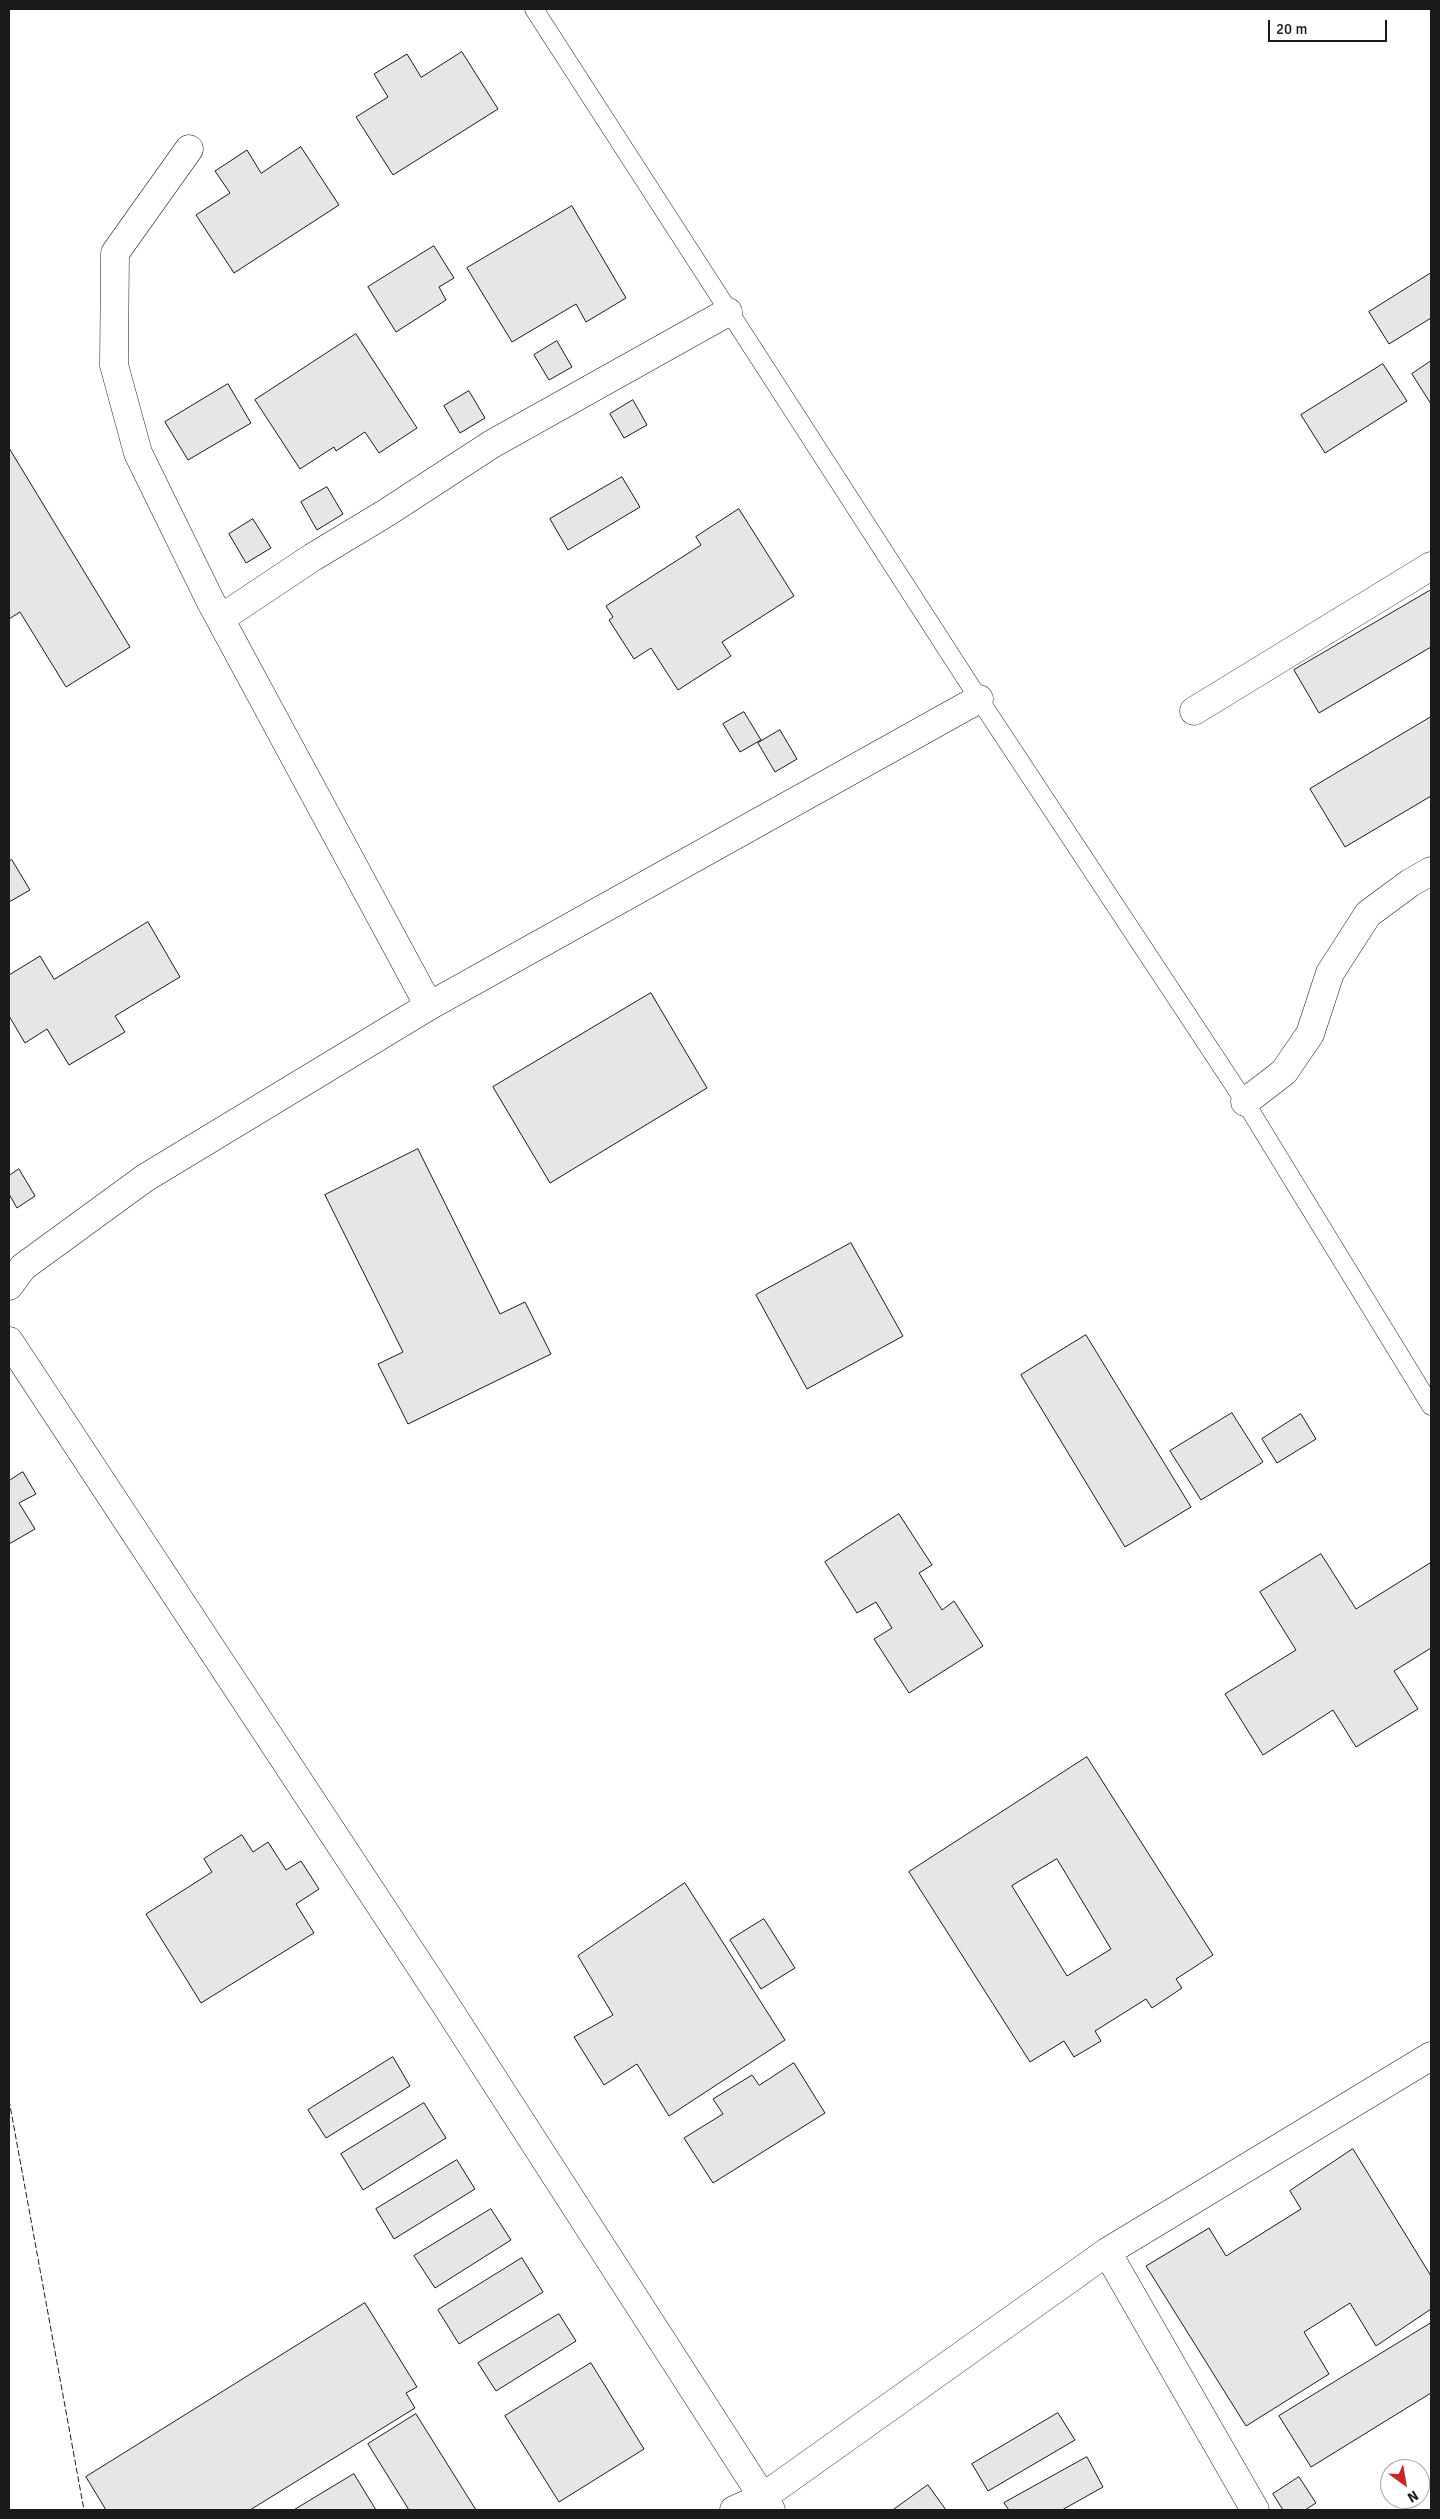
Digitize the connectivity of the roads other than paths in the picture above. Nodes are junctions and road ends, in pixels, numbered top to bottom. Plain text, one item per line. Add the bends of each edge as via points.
1 (534, 9) edge
2 (189, 149) dead end
3 (728, 312) junction
4 (1431, 566) edge
5 (220, 619) junction
6 (979, 699) junction
7 (1194, 711) dead end
8 (1431, 871) edge
9 (429, 1006) junction
10 (1245, 1102) junction
11 (9, 1286) edge
12 (9, 1341) edge
13 (1431, 1406) edge
14 (1431, 2056) edge
15 (1107, 2252) junction
16 (767, 2504) edge
17 (734, 2510) edge
18 (1255, 2510) edge

1 - 3 lane
2 - 5 street via 115,253 114,365 138,453
3 - 5 street via 492,444
3 - 6 lane
4 - 7 street
5 - 9 street
6 - 9 street
6 - 10 lane
8 - 10 street via 1368,914 1330,973 1310,1034 1284,1072
9 - 11 street via 145,1178 23,1267
10 - 13 lane
12 - 16 street via 435,1987
14 - 15 street
15 - 16 street
15 - 18 street
16 - 17 street

